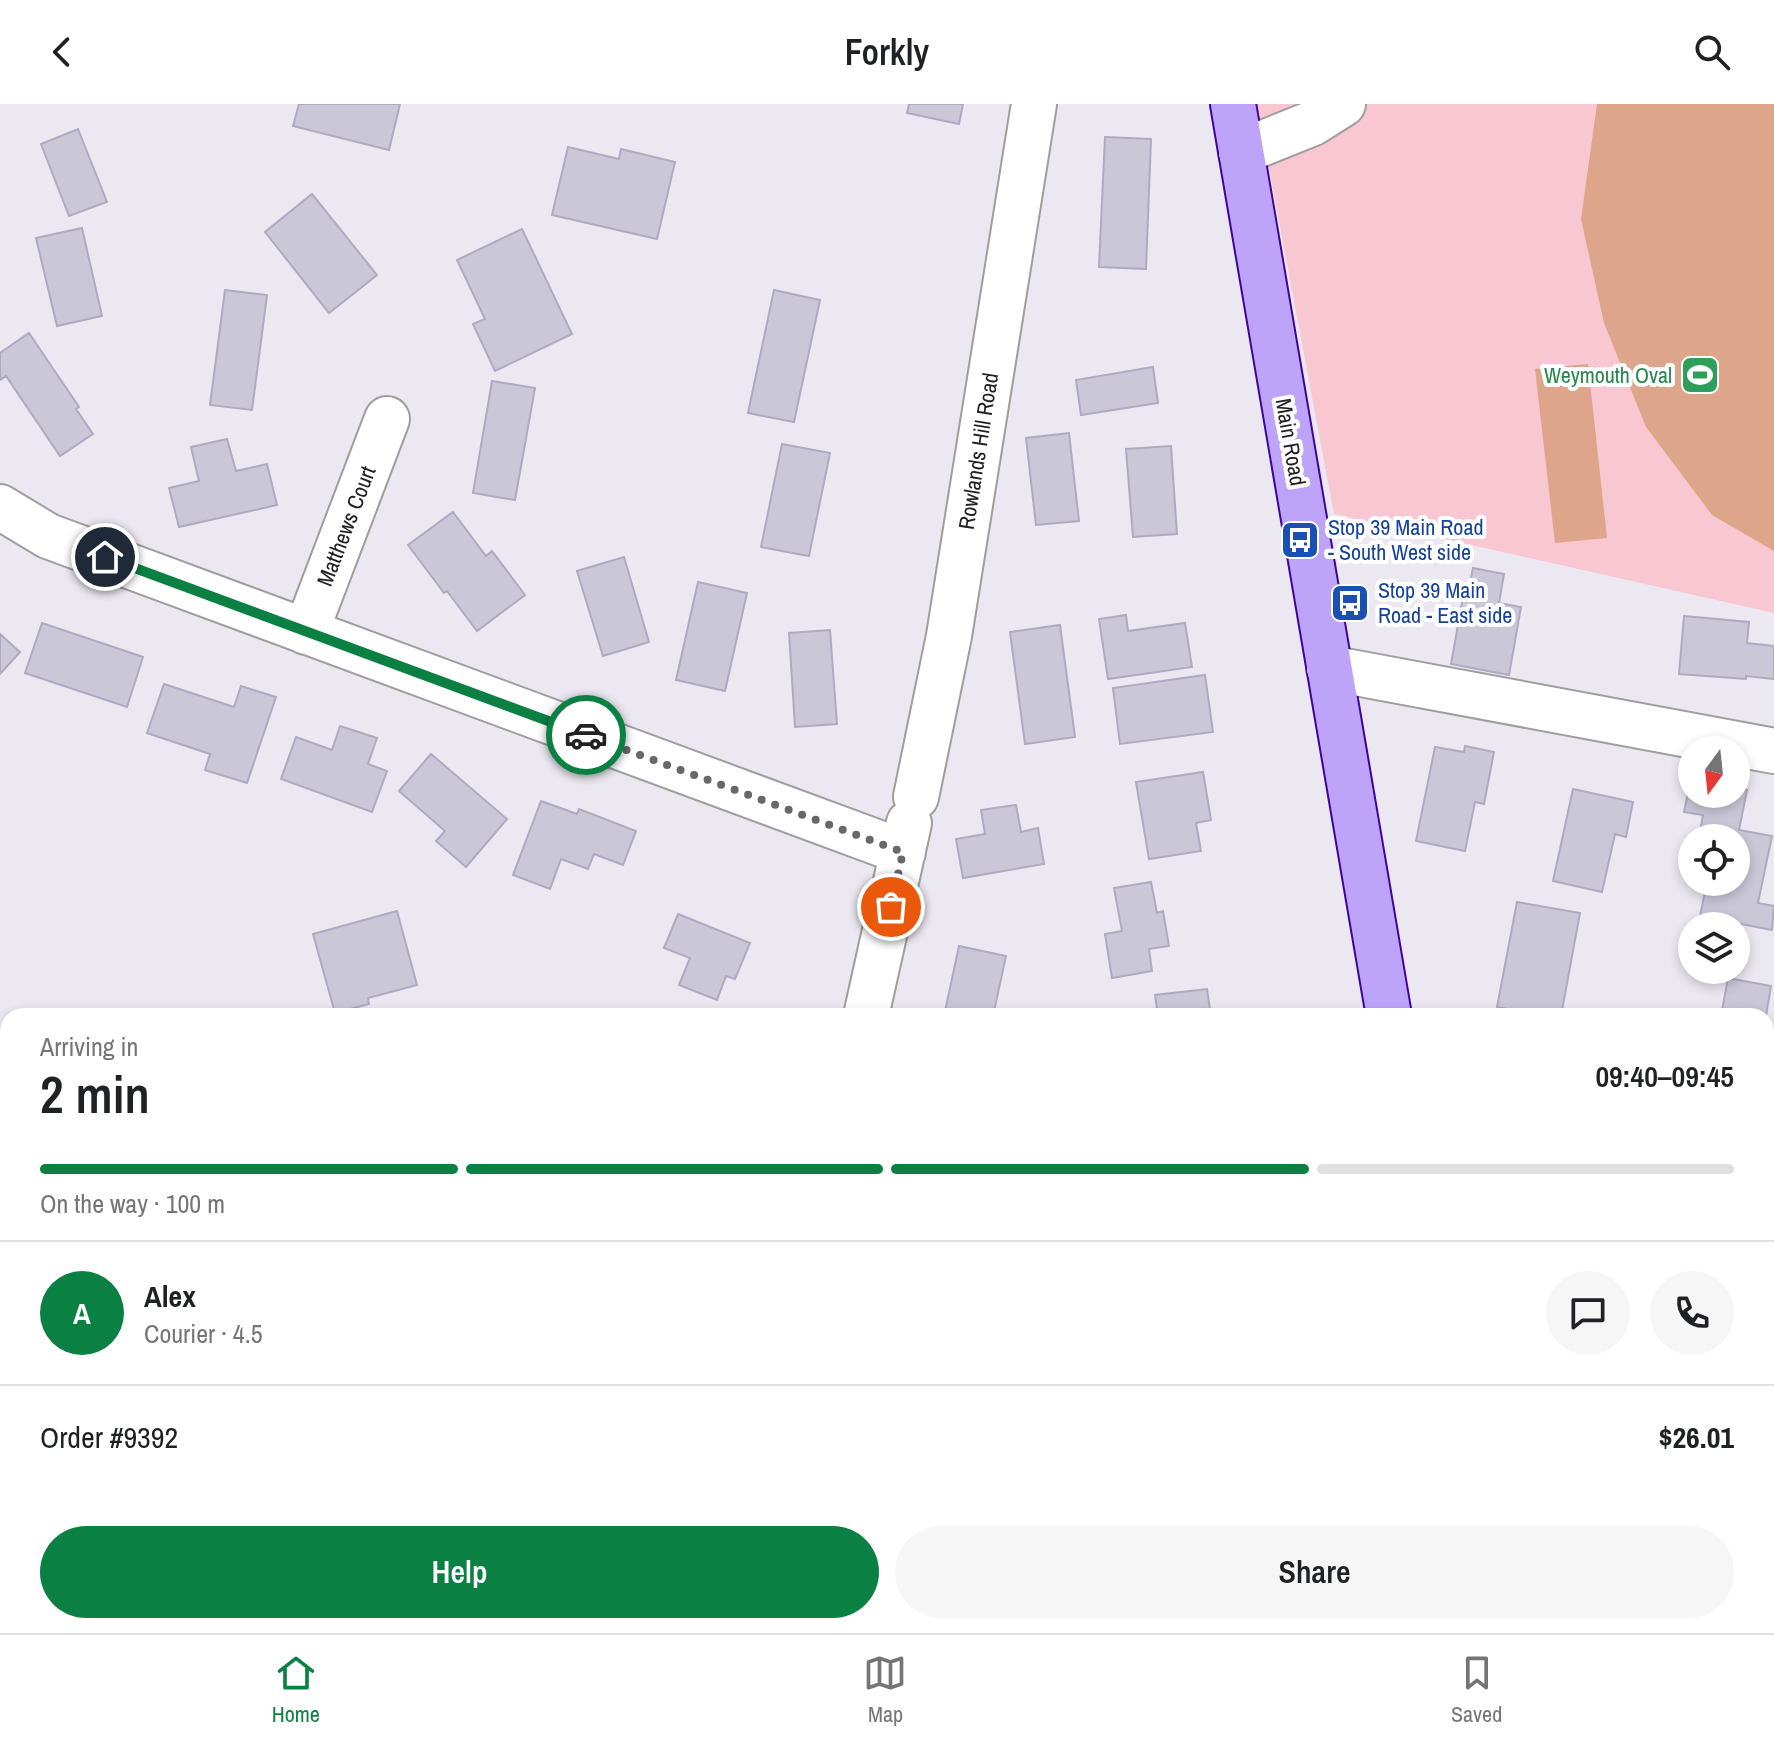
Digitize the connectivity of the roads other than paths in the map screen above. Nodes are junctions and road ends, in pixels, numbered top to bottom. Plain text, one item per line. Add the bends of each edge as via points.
1 (1034, 104) edge
2 (1233, 104) edge
3 (1343, 104) edge
4 (1241, 152) junction
5 (387, 419) dead end
6 (0, 507) edge
7 (306, 632) junction
8 (1329, 668) junction
9 (1774, 751) edge
10 (910, 822) junction
11 (868, 1008) edge
12 (1388, 1008) edge

1 - 10 street, Rowlands Hill Road via 949,636
2 - 4 main road, Main Road
3 - 4 street via 1313,123
4 - 8 main road, Main Road
5 - 7 street, Matthews Court
6 - 7 street via 48,536
7 - 10 street
8 - 9 street
8 - 12 main road, Main Road
10 - 11 street, Rowlands Hill Road

